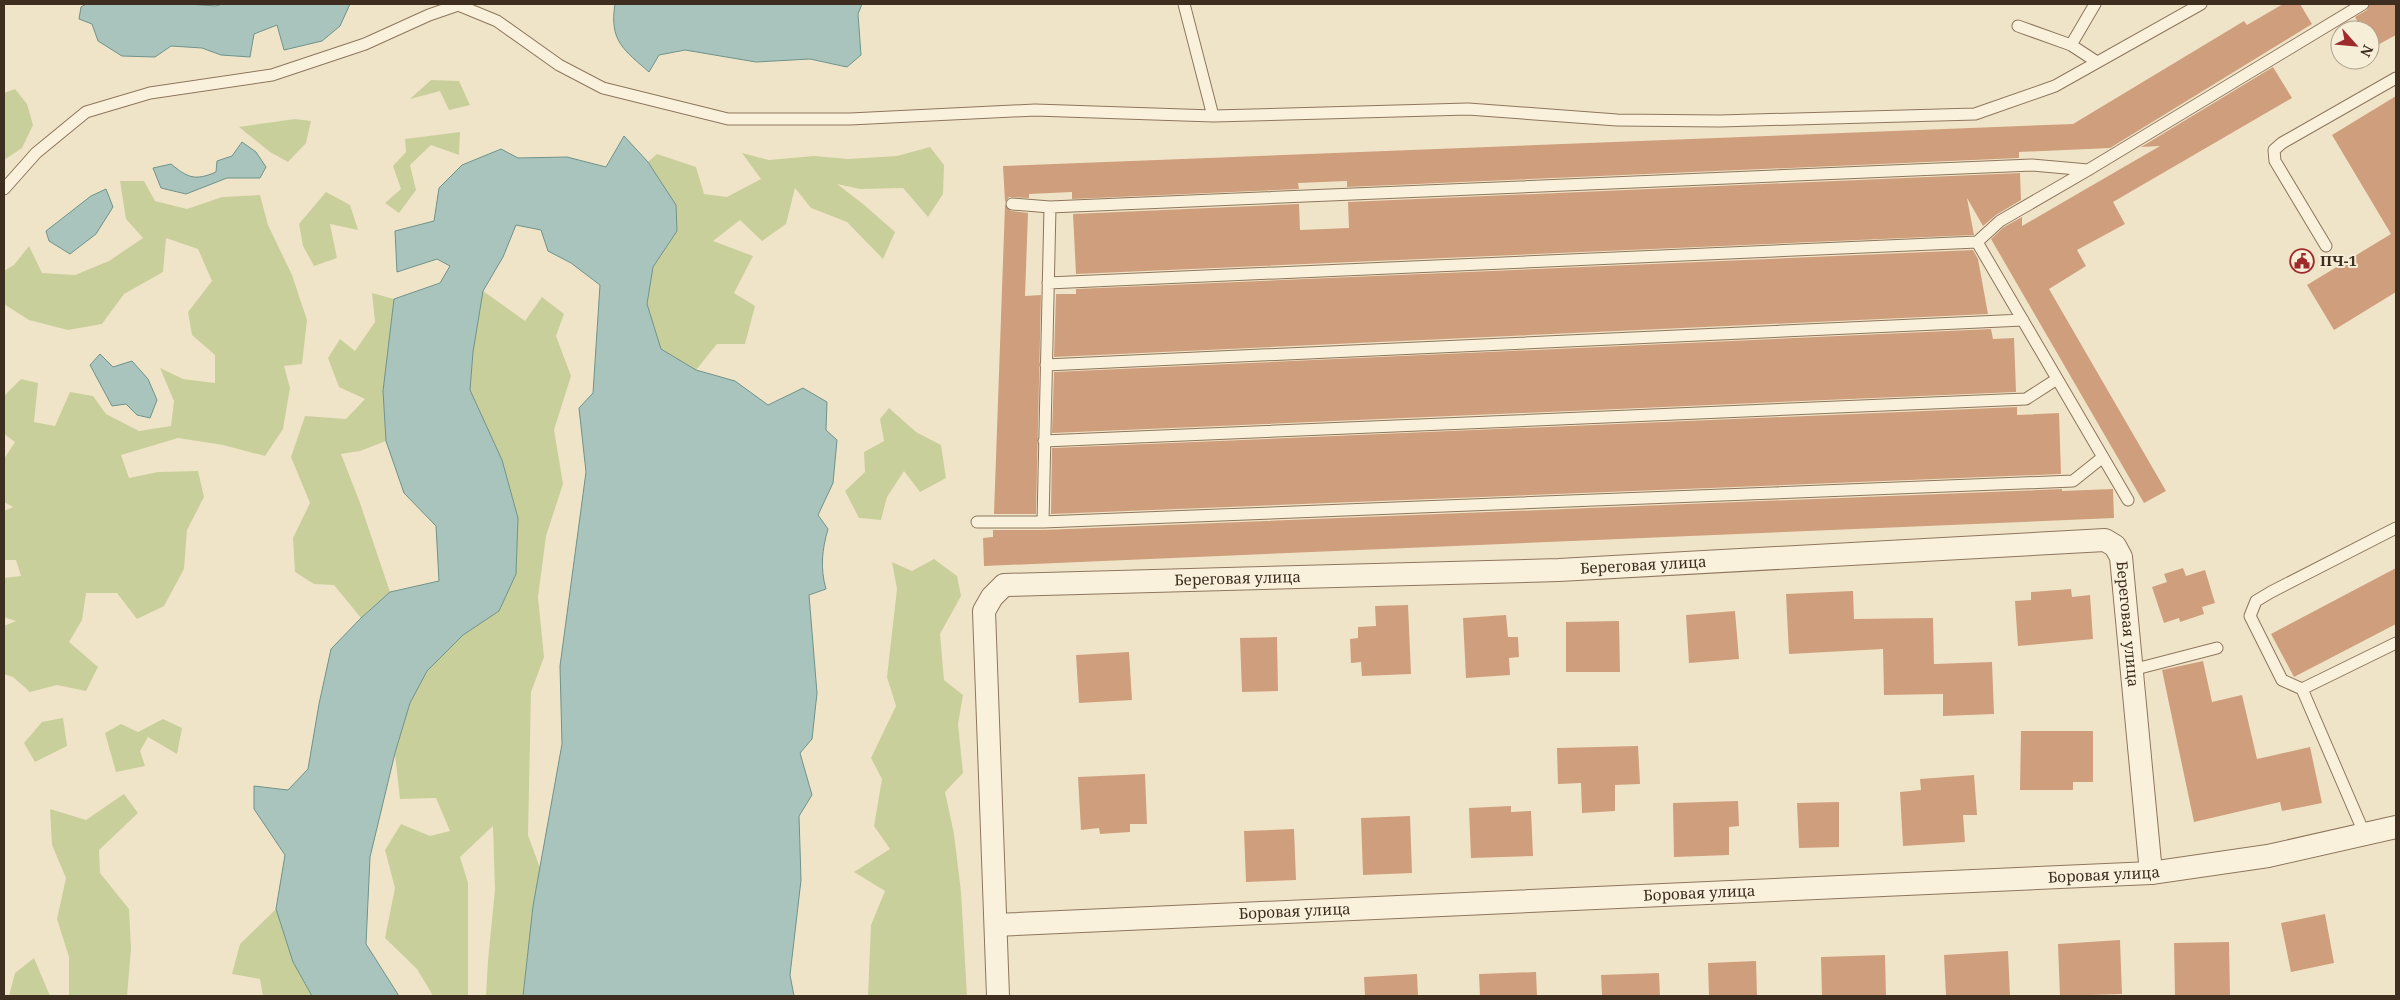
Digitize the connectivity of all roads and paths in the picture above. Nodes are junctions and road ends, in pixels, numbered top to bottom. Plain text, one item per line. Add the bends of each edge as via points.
1 (458, 4) edge
2 (1184, 4) edge
3 (2095, 4) edge
4 (2201, 4) edge
5 (2363, 4) edge
6 (2018, 26) dead end
7 (2071, 44) junction
8 (2097, 62) junction
9 (2396, 78) edge
10 (1213, 116) junction
11 (2088, 170) junction
12 (4, 189) edge
13 (1012, 204) dead end
14 (1050, 207) junction
15 (1978, 242) junction
16 (2326, 246) dead end
17 (1048, 283) junction
18 (2023, 320) junction
19 (1046, 365) junction
20 (2057, 379) junction
21 (1044, 441) junction
22 (2103, 457) junction
23 (2128, 500) dead end
24 (977, 522) dead end
25 (1043, 522) junction
26 (2396, 528) edge
27 (2396, 643) edge
28 (2217, 648) dead end
29 (2132, 670) junction
30 (2302, 689) junction
31 (2396, 827) edge
32 (2365, 835) junction
33 (2151, 873) junction
34 (996, 926) junction
35 (998, 996) edge

1 - 10 lane via 497,21 559,65 602,88 728,119 850,118 1035,110
1 - 12 lane via 365,44 272,75 150,93 86,112 36,153
2 - 10 lane
3 - 7 lane
4 - 8 lane
5 - 11 lane
6 - 7 lane
7 - 8 lane
8 - 10 lane via 2055,86 1976,114 1720,121 1617,120 1468,108
9 - 16 lane via 2282,142 2274,150 2275,161
11 - 14 lane via 2032,165
11 - 15 lane via 2000,221
13 - 14 lane
14 - 17 lane
15 - 17 lane
15 - 18 lane
17 - 19 lane
18 - 19 lane
18 - 20 lane
19 - 21 lane
20 - 21 lane via 2026,398
20 - 22 lane
21 - 25 lane
22 - 23 lane
22 - 25 lane via 2073,481
24 - 25 lane
26 - 30 lane via 2256,601 2250,616 2282,680
27 - 30 lane
28 - 29 lane
29 - 33 street, Береговая улица
29 - 34 street, Береговая улица via 2122,557 2115,546 2105,540 1559,570 1004,585 992,596 984,611
30 - 32 lane
31 - 32 street, Боровая улица
32 - 33 street, Боровая улица via 2268,856
33 - 34 street, Боровая улица
34 - 35 street

